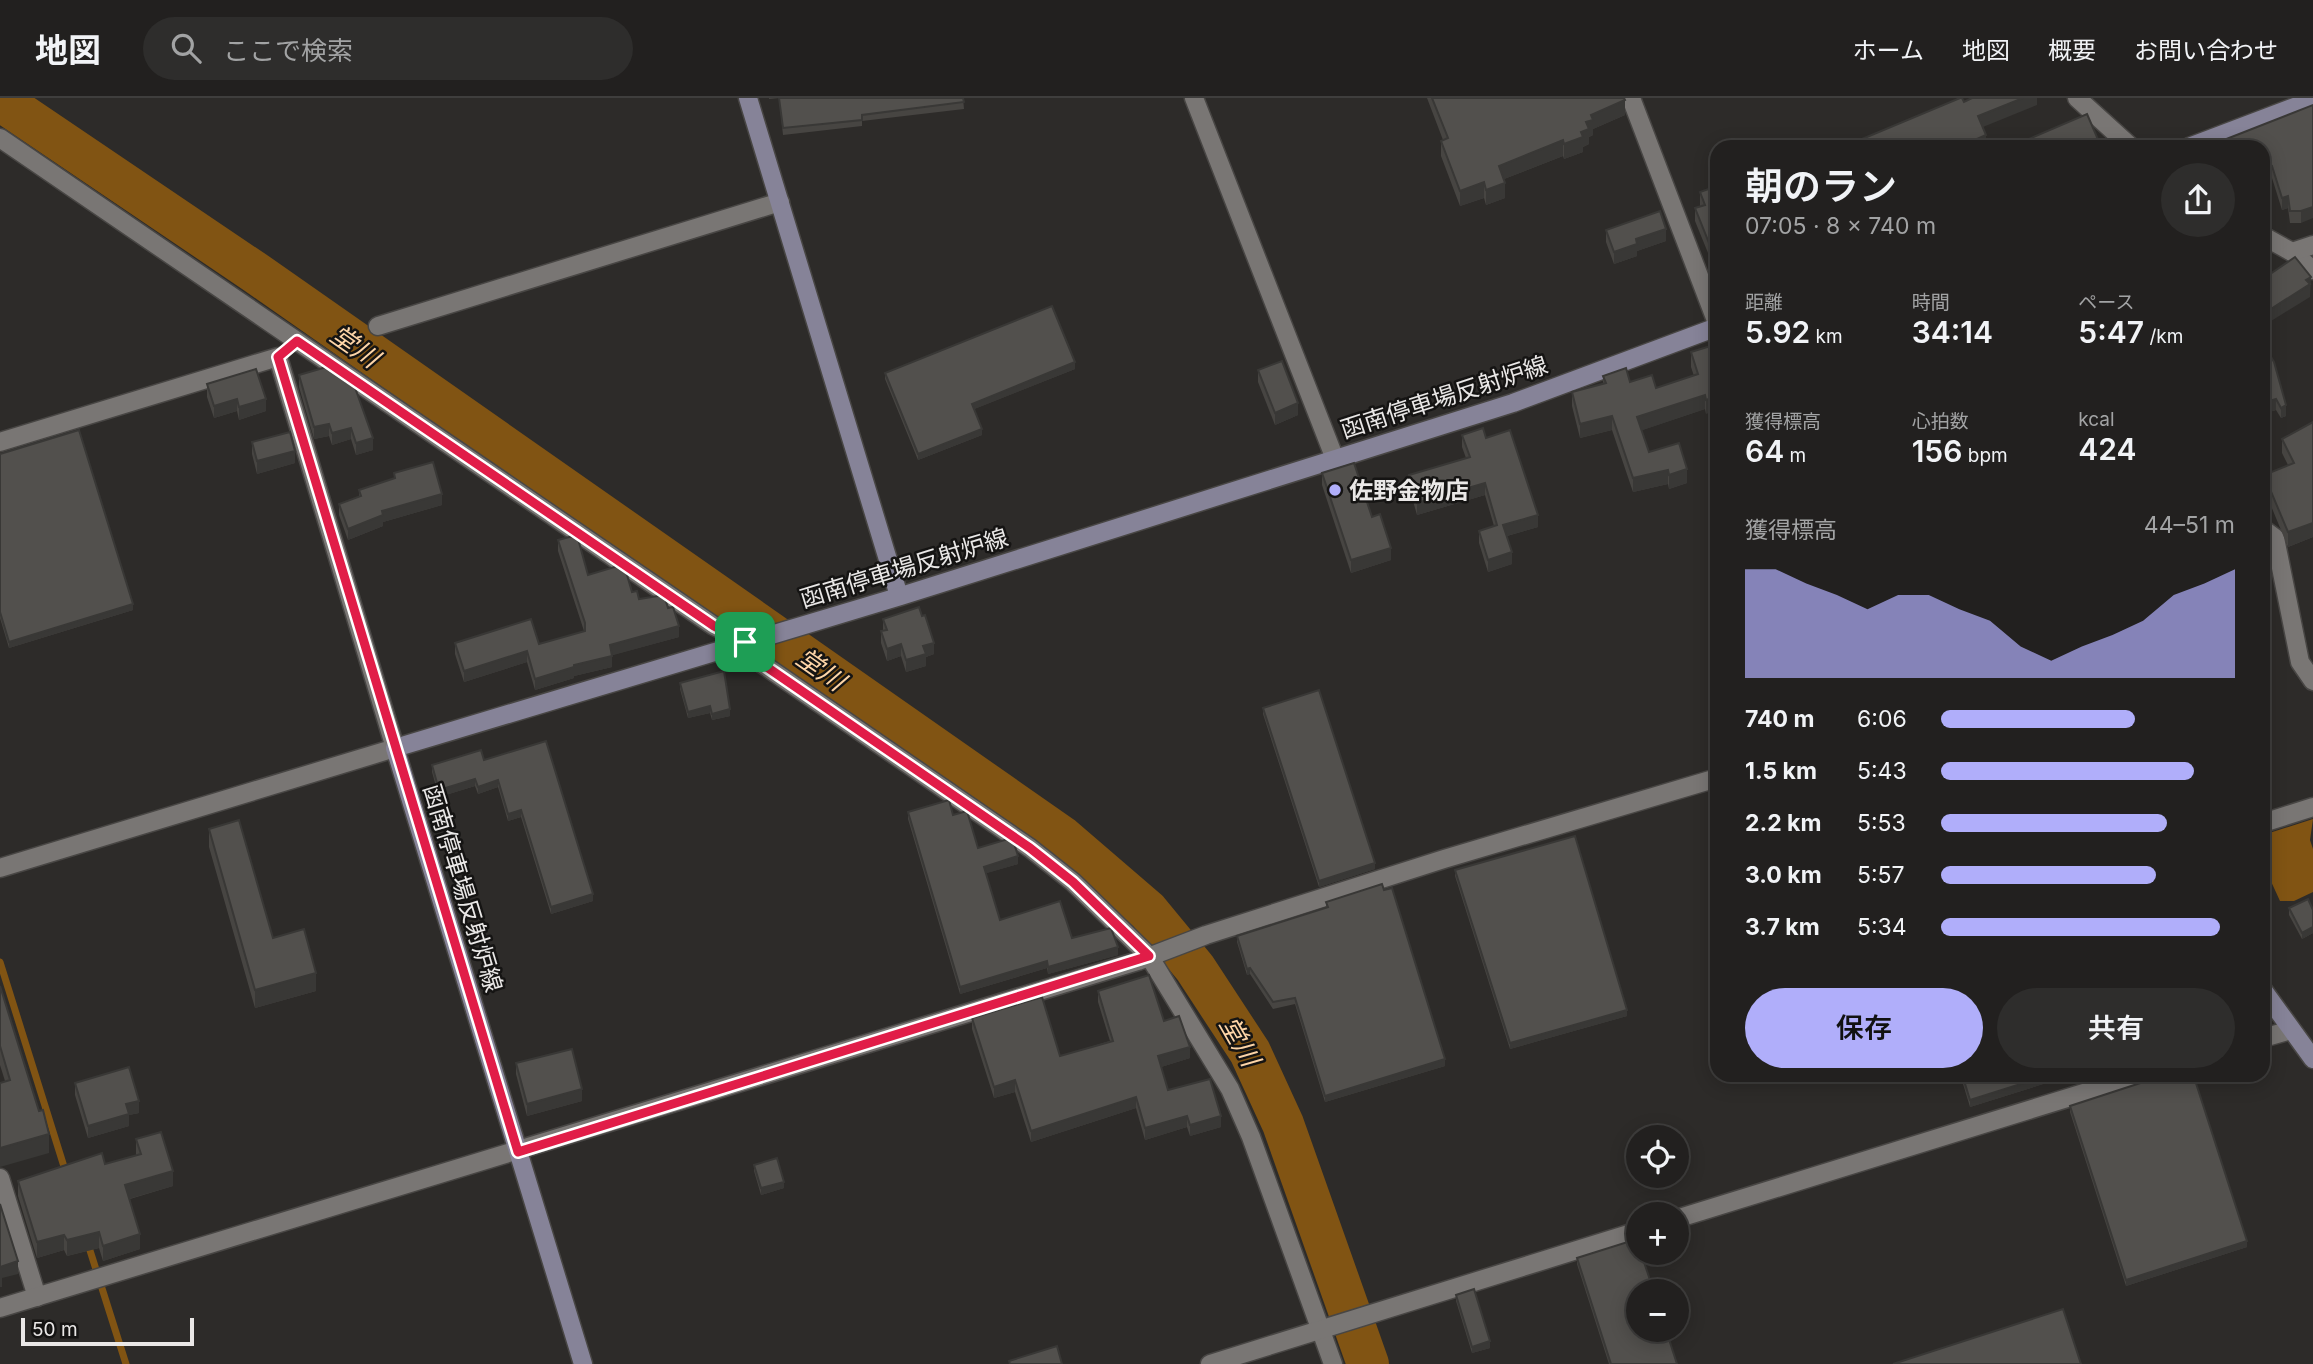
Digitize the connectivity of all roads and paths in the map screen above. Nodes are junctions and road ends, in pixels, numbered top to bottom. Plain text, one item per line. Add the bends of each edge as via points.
1 (748, 98) edge
2 (1194, 98) edge
3 (1631, 98) edge
4 (2077, 98) edge
5 (2313, 100) edge
6 (0, 138) edge
7 (2123, 140) edge
8 (2207, 140) edge
9 (780, 202) junction
10 (2270, 240) edge
11 (2313, 245) edge
12 (2292, 252) junction
13 (2313, 270) edge
14 (1710, 307) edge
15 (377, 326) dead end
16 (1710, 328) edge
17 (297, 341) junction
18 (278, 357) junction
19 (0, 442) edge
20 (1335, 459) junction
21 (2270, 534) edge
22 (899, 596) junction
23 (745, 642) junction
24 (2313, 681) edge
25 (395, 748) junction
26 (1710, 780) edge
27 (2313, 807) edge
28 (2270, 820) edge
29 (0, 868) edge
30 (1153, 954) junction
31 (2270, 1000) edge
32 (2291, 1030) junction
33 (2270, 1036) edge
34 (2313, 1059) edge
35 (2120, 1082) edge
36 (518, 1152) junction
37 (0, 1178) edge
38 (1689, 1215) edge
39 (1626, 1235) edge
40 (37, 1297) junction
41 (0, 1308) edge
42 (1325, 1329) junction
43 (583, 1364) edge
44 (1210, 1364) edge
45 (1334, 1364) edge

1 - 9 main road
2 - 20 street
3 - 14 street
4 - 7 street
5 - 8 main road
6 - 17 street
9 - 15 street
9 - 22 main road
10 - 12 street
11 - 12 street
12 - 13 street
16 - 20 main road, 函南停車場反射炉線 via 1513,403
17 - 18 street
17 - 23 street via 714,626
18 - 19 street
18 - 25 street
20 - 22 main road, 函南停車場反射炉線
21 - 24 street via 2275,538 2300,662
22 - 23 main road, 函南停車場反射炉線
23 - 25 main road, 函南停車場反射炉線
23 - 30 street via 758,661 1030,848
25 - 29 street
25 - 36 main road, 函南停車場反射炉線
26 - 30 street via 1444,859
27 - 28 street
30 - 36 street
30 - 42 street via 1230,1089
31 - 32 main road
32 - 33 street
32 - 34 main road
35 - 38 street
36 - 40 street
36 - 43 main road, 函南停車場反射炉線
37 - 40 street
39 - 42 street
40 - 41 street
42 - 44 street
42 - 45 street

